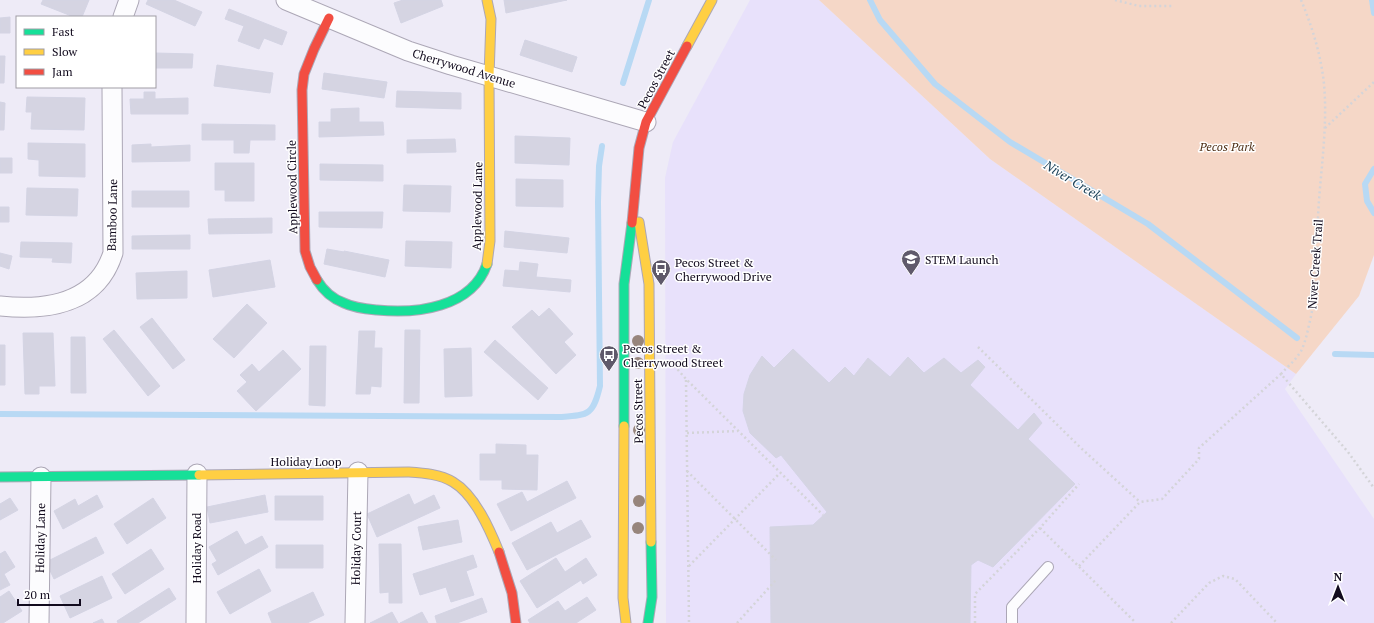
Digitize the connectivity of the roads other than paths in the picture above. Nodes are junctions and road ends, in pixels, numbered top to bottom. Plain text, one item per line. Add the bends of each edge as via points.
1 (129, 0) edge
2 (286, 0) edge
3 (487, 0) edge
4 (712, 0) edge
5 (123, 16) edge
6 (329, 18) junction
7 (488, 76) junction
8 (112, 88) edge
9 (646, 122) junction
10 (635, 199) junction
11 (0, 306) edge
12 (385, 310) joint
13 (358, 472) junction
14 (197, 474) junction
15 (0, 477) edge
16 (41, 477) junction
17 (1048, 567) dead end
18 (39, 623) edge
19 (196, 623) edge
20 (355, 623) edge
21 (516, 623) edge
22 (626, 623) edge
23 (648, 623) edge
24 (1012, 623) edge

1 - 5 street
2 - 6 street, Cherrywood Avenue
3 - 7 street, Applewood Lane via 491,19
4 - 9 street, Pecos Street
6 - 7 street, Cherrywood Avenue via 408,51
6 - 12 street, Applewood Circle via 304,74 302,90 305,251 312,274 333,297 345,304
7 - 9 street, Cherrywood Avenue
7 - 12 street, Applewood Lane via 490,241 485,269 471,288 443,305 427,309
8 - 11 street, Bamboo Lane via 113,253 110,264 97,283 81,296 59,304 32,308
9 - 10 street, Pecos Street via 640,148
10 - 22 street, Pecos Street via 624,284 623,598
10 - 23 street, Pecos Street via 649,284 652,597
13 - 14 street, Holiday Loop
13 - 20 street, Holiday Court
13 - 21 street, Holiday Loop via 422,473 458,484 480,512 497,547 512,593
14 - 16 street, Holiday Loop
14 - 19 street, Holiday Road
15 - 16 street, Holiday Loop
16 - 18 street, Holiday Lane
17 - 24 lane via 1012,607

